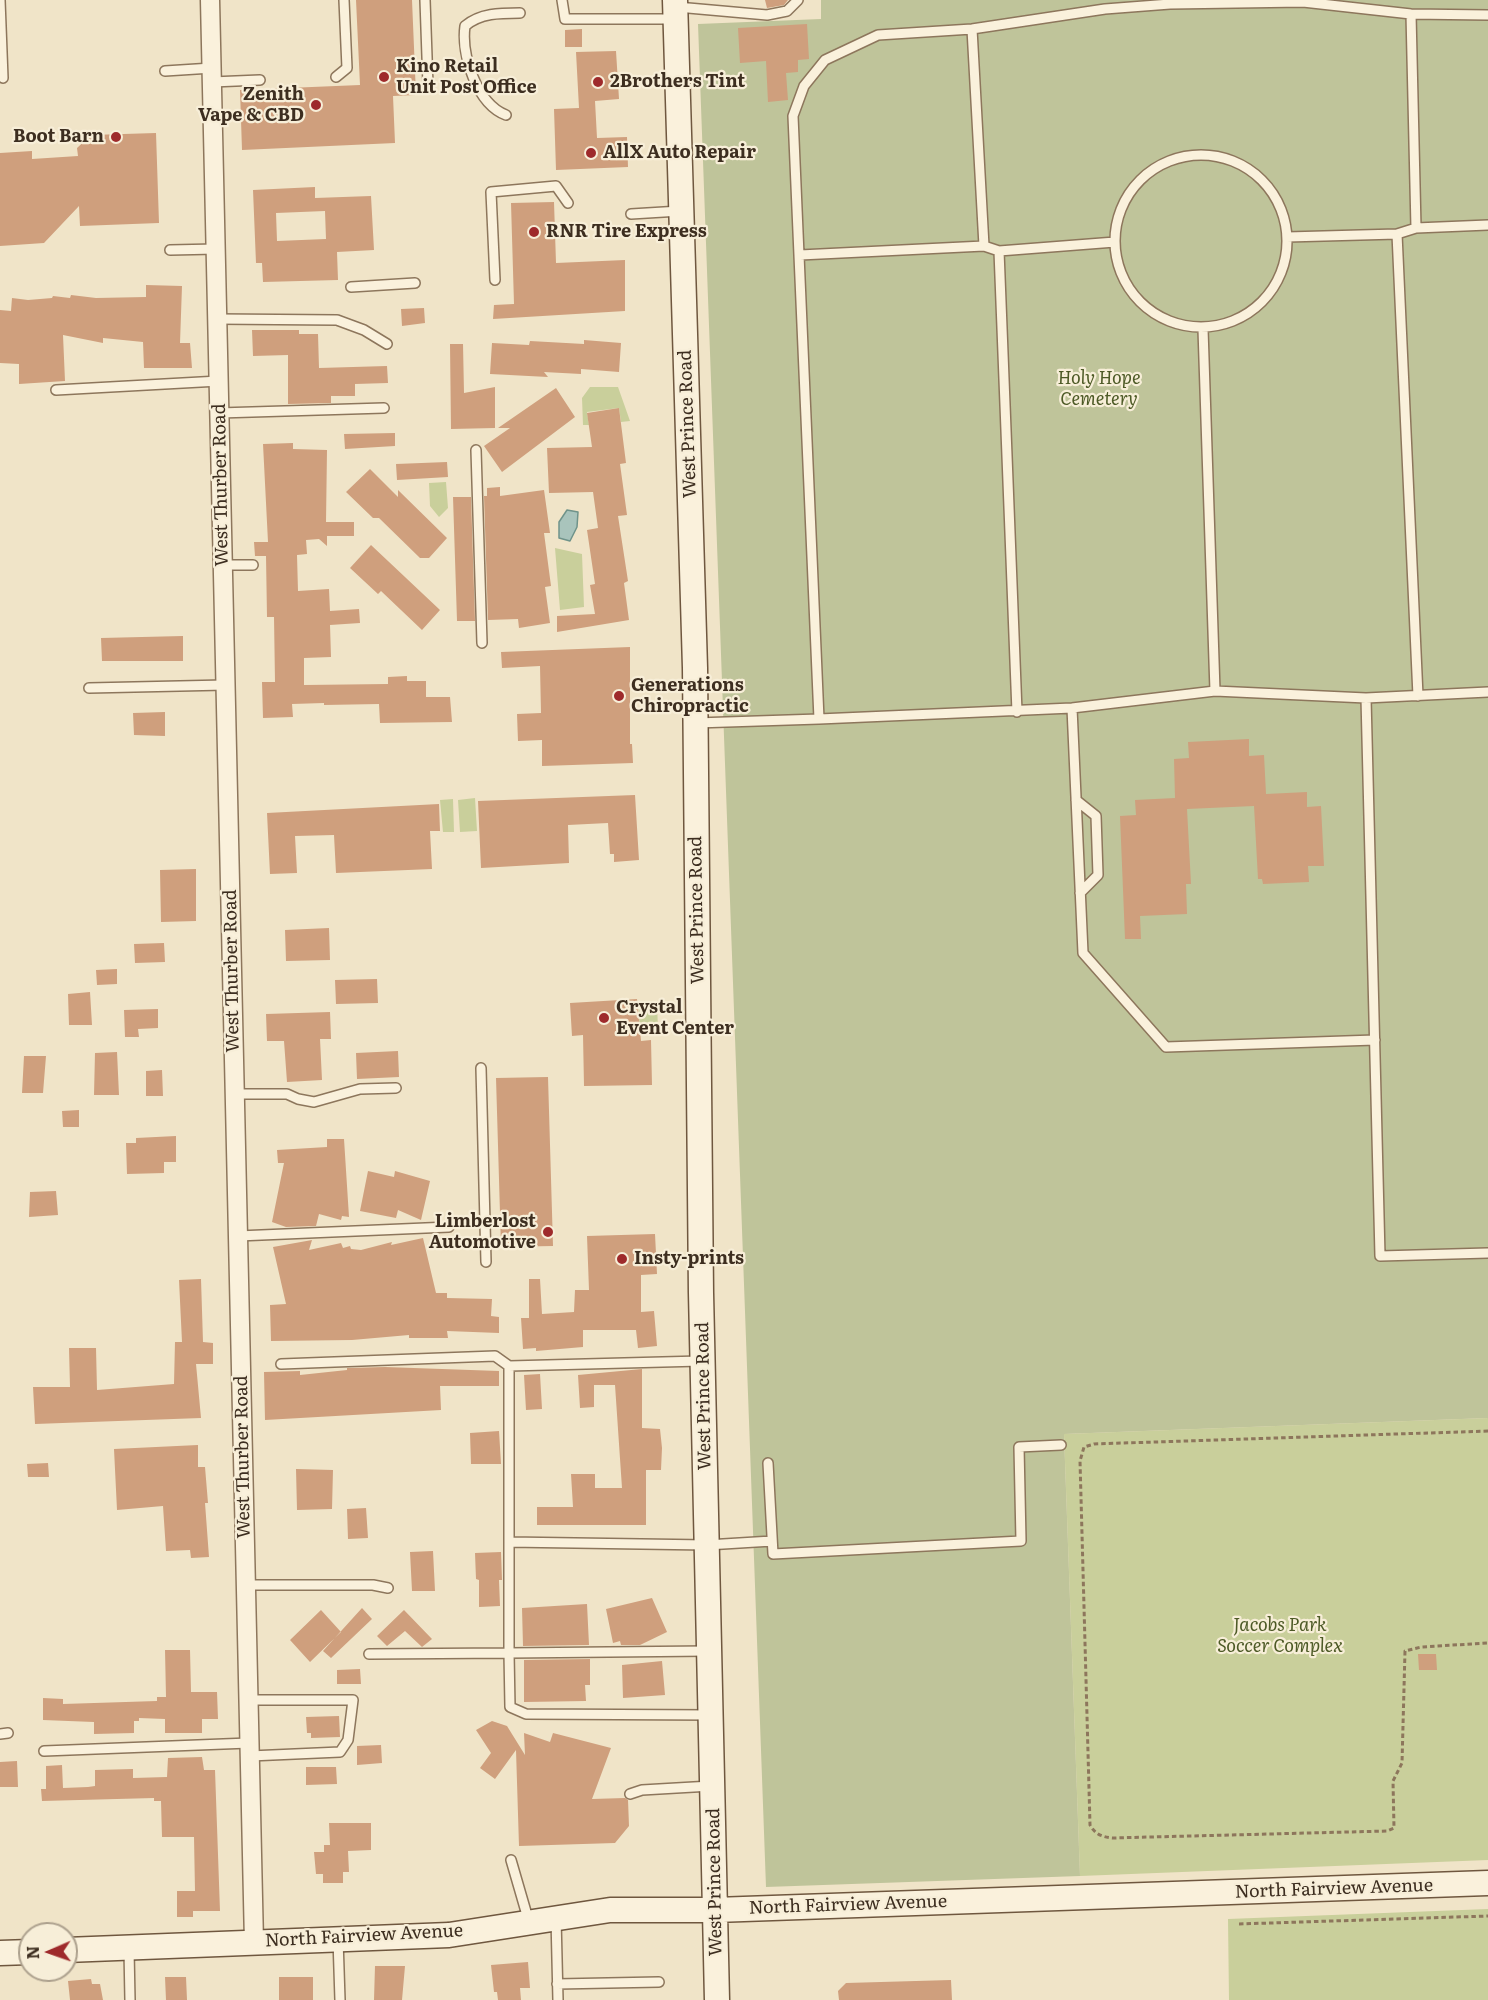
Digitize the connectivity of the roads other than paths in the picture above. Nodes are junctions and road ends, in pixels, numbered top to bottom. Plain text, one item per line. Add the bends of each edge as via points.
1 (0, 0) edge
2 (210, 0) edge
3 (344, 0) edge
4 (425, 0) edge
5 (562, 0) edge
6 (798, 0) edge
7 (1170, 2) edge
8 (1201, 2) edge
9 (676, 8) edge
10 (520, 13) dead end
11 (1411, 14) junction
12 (1488, 15) edge
13 (972, 28) junction
14 (1, 32) edge
15 (165, 71) dead end
16 (212, 75) junction
17 (336, 77) dead end
18 (3, 78) dead end
19 (260, 80) dead end
20 (428, 85) dead end
21 (506, 115) dead end
22 (568, 203) dead end
23 (681, 211) junction
24 (631, 214) dead end
25 (1488, 225) edge
26 (1416, 228) junction
27 (1397, 234) junction
28 (1287, 237) junction
29 (1115, 242) junction
30 (984, 246) junction
31 (216, 249) junction
32 (170, 250) dead end
33 (999, 251) junction
34 (800, 255) junction
35 (495, 279) dead end
36 (415, 283) dead end
37 (351, 287) dead end
38 (217, 319) junction
39 (1203, 329) junction
40 (387, 344) dead end
41 (219, 381) junction
42 (56, 390) dead end
43 (384, 408) dead end
44 (219, 413) junction
45 (476, 450) dead end
46 (223, 565) junction
47 (253, 565) dead end
48 (482, 643) dead end
49 (225, 685) junction
50 (89, 688) dead end
51 (1215, 691) junction
52 (1488, 692) edge
53 (1418, 696) junction
54 (1366, 699) junction
55 (1072, 708) junction
56 (1017, 712) junction
57 (819, 718) junction
58 (695, 723) junction
59 (1076, 800) junction
60 (1080, 893) junction
61 (1375, 1040) junction
62 (481, 1068) dead end
63 (396, 1088) dead end
64 (235, 1094) junction
65 (449, 1227) dead end
66 (238, 1236) junction
67 (1488, 1253) edge
68 (486, 1262) dead end
69 (703, 1360) junction
70 (281, 1364) dead end
71 (509, 1366) junction
72 (1061, 1445) dead end
73 (768, 1463) dead end
74 (509, 1542) junction
75 (772, 1542) junction
76 (707, 1545) junction
77 (246, 1585) junction
78 (388, 1587) dead end
79 (709, 1651) junction
80 (508, 1653) junction
81 (369, 1654) dead end
82 (248, 1700) junction
83 (711, 1715) junction
84 (249, 1750) junction
85 (44, 1751) dead end
86 (712, 1786) junction
87 (630, 1794) dead end
88 (511, 1860) dead end
89 (1488, 1883) edge
90 (715, 1910) junction
91 (556, 1918) junction
92 (529, 1922) junction
93 (338, 1939) junction
94 (254, 1942) junction
95 (129, 1947) junction
96 (78, 1949) edge
97 (18, 1952) edge
98 (0, 1953) edge
99 (659, 1982) dead end
100 (557, 1984) junction
101 (130, 2000) edge
102 (340, 2000) edge
103 (558, 2000) edge
104 (717, 2000) edge

1 - 14 lane
2 - 16 street, West Thurber Road
3 - 17 lane via 347,68
4 - 20 lane
5 - 9 lane via 565,19
6 - 9 lane via 787,11 767,15
7 - 8 lane
7 - 13 lane
8 - 11 lane via 1303,2
9 - 23 main road, West Prince Road
10 - 21 lane via 473,18 465,26 463,36 482,95 495,110
11 - 12 lane
11 - 26 lane
13 - 30 lane
13 - 34 lane via 878,35 825,60 804,86 793,116
14 - 18 lane
15 - 16 lane
16 - 19 lane
16 - 31 street, West Thurber Road
22 - 35 lane via 556,186 491,192
23 - 24 lane
23 - 58 main road, West Prince Road
25 - 26 lane
26 - 27 lane
27 - 28 lane
27 - 53 lane
28 - 29 lane via 1282,212 1269,187 1252,171 1222,157 1197,154 1171,160 1150,171 1135,186 1120,211
28 - 39 lane via 1284,265 1270,293 1252,311
29 - 33 lane
29 - 39 lane via 1119,265 1130,290 1154,313 1184,326
30 - 33 lane
30 - 34 lane
31 - 32 lane
31 - 38 street, West Thurber Road
33 - 56 lane
34 - 57 lane
36 - 37 lane
38 - 40 lane via 337,320
38 - 41 street, West Thurber Road
39 - 51 lane
41 - 42 lane
41 - 44 street, West Thurber Road
43 - 44 lane
44 - 46 street, West Thurber Road
45 - 48 lane
46 - 47 lane
46 - 49 street, West Thurber Road
49 - 50 lane
49 - 64 street, West Thurber Road
51 - 54 lane
51 - 55 lane
52 - 53 lane
53 - 54 lane
54 - 61 lane
55 - 56 lane
55 - 59 lane
56 - 57 lane
57 - 58 lane
58 - 69 main road, West Prince Road
59 - 60 lane
59 - 60 lane via 1096,816 1098,875
60 - 61 lane via 1083,953 1166,1047
61 - 67 lane via 1380,1256
62 - 68 lane
63 - 64 lane via 360,1089 314,1102 288,1094
64 - 66 street, West Thurber Road
65 - 66 lane
66 - 77 street, West Thurber Road
69 - 71 lane
69 - 76 main road, West Prince Road
70 - 71 lane via 495,1356
71 - 74 lane
72 - 75 lane via 1019,1447 1021,1541 773,1554
73 - 75 lane
74 - 76 lane
74 - 80 lane
75 - 76 lane
76 - 79 main road, West Prince Road
77 - 78 lane
77 - 82 street, West Thurber Road
79 - 80 lane
79 - 83 main road, West Prince Road
80 - 81 lane
80 - 83 lane via 510,1707 526,1714
82 - 84 street, West Thurber Road
82 - 84 lane via 353,1700 348,1740 340,1752
83 - 86 main road, West Prince Road
84 - 85 lane
84 - 94 street, West Thurber Road
86 - 87 lane
86 - 90 main road, West Prince Road
88 - 92 lane
89 - 90 main road, North Fairview Avenue
90 - 91 main road, North Fairview Avenue via 610,1910
90 - 104 main road, West Prince Road
91 - 92 main road, North Fairview Avenue
91 - 100 lane
92 - 93 main road, North Fairview Avenue via 449,1935
93 - 94 main road, North Fairview Avenue
93 - 102 lane
94 - 95 main road, North Fairview Avenue
95 - 96 main road, North Fairview Avenue
95 - 101 lane
97 - 98 main road
99 - 100 lane
100 - 103 lane

